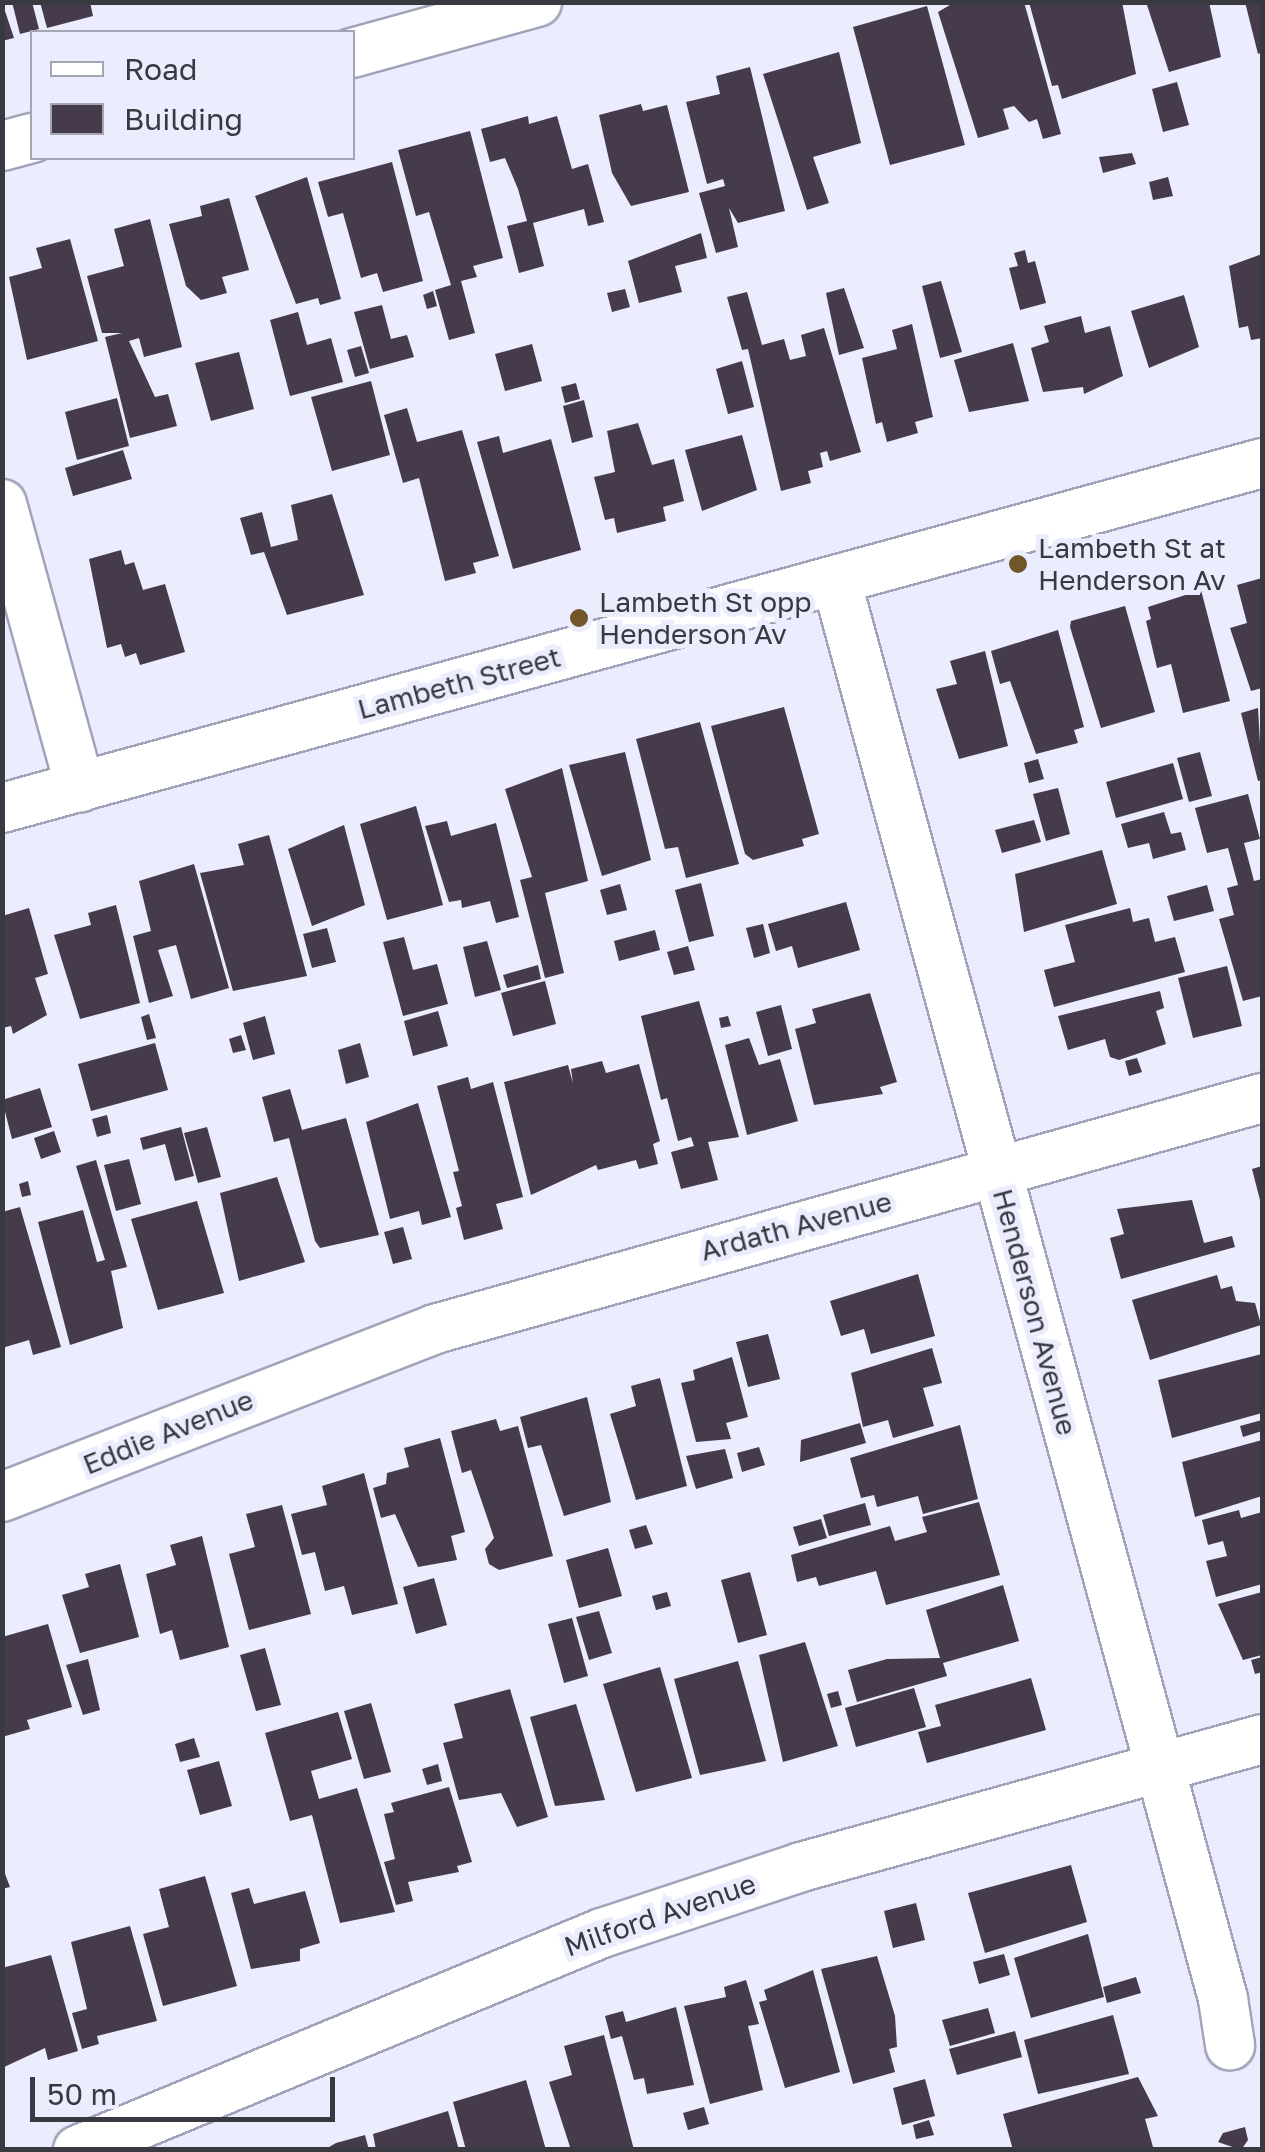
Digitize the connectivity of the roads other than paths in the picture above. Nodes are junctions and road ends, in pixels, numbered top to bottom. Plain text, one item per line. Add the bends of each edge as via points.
1 (538, 2) edge
2 (355, 52) edge
3 (30, 139) edge
4 (2, 146) edge
5 (1262, 463) edge
6 (2, 504) edge
7 (836, 580) junction
8 (80, 787) junction
9 (2, 808) edge
10 (1262, 1098) edge
11 (996, 1170) junction
12 (333, 1366) joint
13 (2, 1498) edge
14 (1262, 1739) edge
15 (1159, 1767) junction
16 (1230, 2045) dead end
17 (78, 2150) edge

1 - 2 street
3 - 4 street
5 - 7 street, Lambeth Street
6 - 8 street
7 - 8 street, Lambeth Street
7 - 11 street, Henderson Avenue
8 - 9 street, Lambeth Street
10 - 11 street, Ardath Avenue
11 - 12 street, Ardath Avenue via 553,1293
11 - 15 street, Henderson Avenue
12 - 13 street, Eddie Avenue
14 - 15 street, Milford Avenue
15 - 16 street, Henderson Avenue
15 - 17 street, Milford Avenue via 801,1867 602,1933

